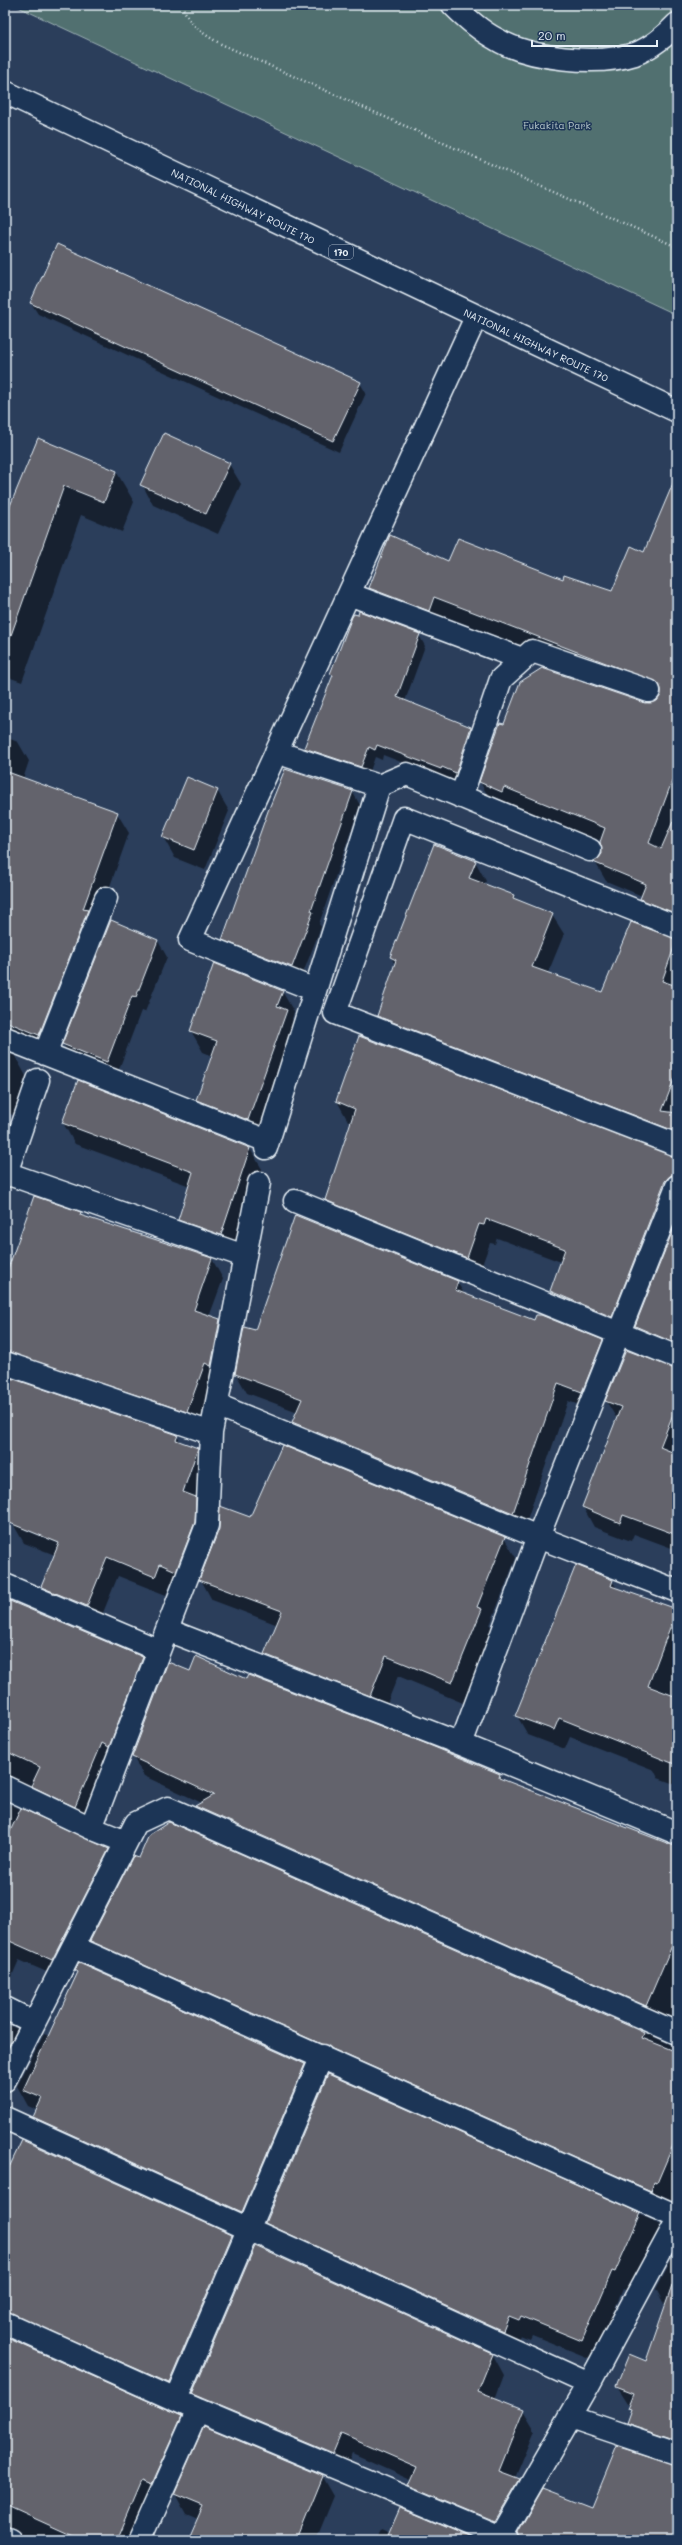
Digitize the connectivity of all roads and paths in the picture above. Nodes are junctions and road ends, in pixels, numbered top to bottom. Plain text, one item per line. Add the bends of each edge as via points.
1 (182, 5) edge
2 (453, 5) edge
3 (677, 24) edge
4 (5, 92) edge
5 (677, 247) edge
6 (476, 317) junction
7 (677, 411) edge
8 (349, 594) junction
9 (522, 659) junction
10 (649, 692) dead end
11 (276, 752) junction
12 (379, 786) junction
13 (461, 797) junction
14 (590, 850) dead end
15 (106, 898) dead end
16 (677, 927) edge
17 (315, 990) junction
18 (5, 1038) edge
19 (45, 1054) junction
20 (38, 1080) dead end
21 (677, 1145) edge
22 (6, 1174) edge
23 (259, 1183) dead end
24 (677, 1186) edge
25 (295, 1200) dead end
26 (244, 1256) junction
27 (619, 1334) junction
28 (677, 1357) edge
29 (5, 1363) edge
30 (217, 1405) junction
31 (212, 1433) junction
32 (538, 1536) junction
33 (5, 1585) edge
34 (677, 1591) edge
35 (167, 1630) junction
36 (158, 1650) junction
37 (461, 1744) junction
38 (5, 1787) edge
39 (91, 1828) junction
40 (677, 1833) edge
41 (126, 1842) junction
42 (74, 1947) junction
43 (5, 2008) edge
44 (33, 2022) junction
45 (677, 2033) edge
46 (322, 2056) junction
47 (5, 2080) edge
48 (5, 2118) edge
49 (677, 2216) edge
50 (677, 2221) edge
51 (250, 2229) junction
52 (669, 2251) edge
53 (5, 2323) edge
54 (589, 2384) junction
55 (176, 2399) junction
56 (198, 2410) junction
57 (570, 2417) junction
58 (677, 2453) edge
59 (5, 2538) edge
60 (502, 2539) edge
61 (10, 2540) edge
62 (140, 2540) edge

1 - 5 path via 187,19 203,34 221,44
2 - 3 main road via 468,21 497,40 562,59 605,61 637,54
4 - 6 main road, NATIONAL HIGHWAY ROUTE 170 / 170
6 - 7 main road, NATIONAL HIGHWAY ROUTE 170 / 170
6 - 8 main road
8 - 9 main road
8 - 11 main road
9 - 10 main road via 532,651
9 - 13 main road via 501,679
11 - 12 main road
11 - 17 main road via 190,940
12 - 13 main road via 407,774
12 - 17 main road
13 - 14 main road
15 - 19 main road
16 - 21 main road via 404,818 335,1013
17 - 19 main road via 266,1145
18 - 19 main road
20 - 22 main road
22 - 26 main road
23 - 26 main road
24 - 27 main road
25 - 27 main road
26 - 30 main road
27 - 28 main road
27 - 32 main road
29 - 31 main road
30 - 31 main road
30 - 32 main road
31 - 35 main road via 207,1525
32 - 34 main road
32 - 37 main road
33 - 36 main road
35 - 36 main road
35 - 37 main road
36 - 39 main road
37 - 40 main road
38 - 39 main road
39 - 41 main road
41 - 42 main road
41 - 45 main road via 136,1823 168,1808
42 - 44 main road
42 - 46 main road
43 - 44 main road
44 - 47 main road
46 - 49 main road
46 - 51 main road
48 - 51 main road
50 - 52 main road
51 - 54 main road
51 - 55 main road
52 - 54 main road
53 - 55 main road
54 - 57 main road
55 - 56 main road
56 - 60 main road
56 - 62 main road
57 - 58 main road
57 - 60 main road
59 - 61 main road

